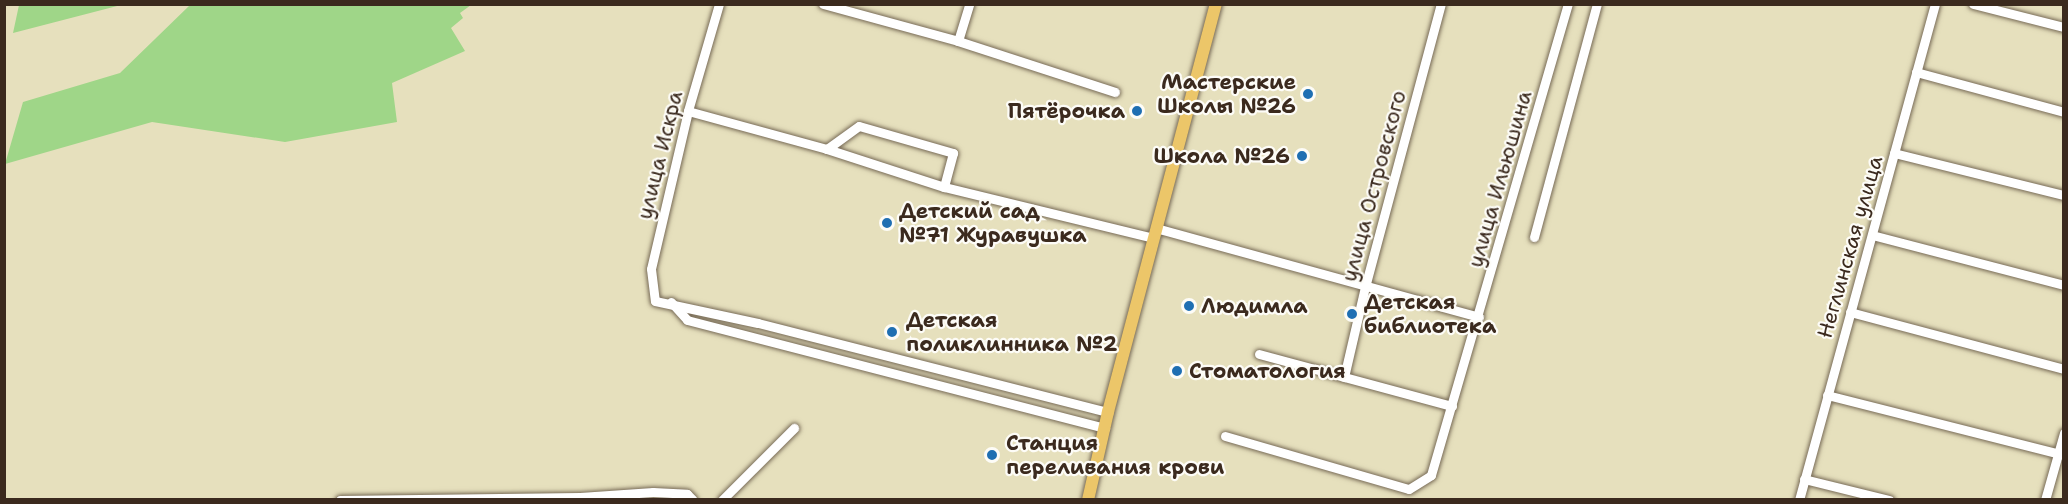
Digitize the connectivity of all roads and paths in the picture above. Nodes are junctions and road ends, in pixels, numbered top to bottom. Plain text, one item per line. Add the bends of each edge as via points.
1 (719, 4) edge
2 (823, 4) edge
3 (969, 4) edge
4 (1216, 4) edge
5 (1441, 4) edge
6 (1568, 4) edge
7 (1597, 4) edge
8 (1935, 4) edge
9 (1973, 4) edge
10 (2064, 27) edge
11 (958, 41) junction
12 (1916, 72) junction
13 (1115, 92) dead end
14 (688, 111) junction
15 (2064, 112) edge
16 (827, 149) junction
17 (1894, 153) junction
18 (944, 187) junction
19 (2064, 195) edge
20 (1155, 233) junction
21 (1872, 235) junction
22 (1534, 237) dead end
23 (2064, 285) edge
24 (1365, 287) junction
25 (671, 302) junction
26 (1850, 312) junction
27 (1479, 317) junction
28 (1259, 354) dead end
29 (2064, 369) edge
30 (1344, 377) junction
31 (1827, 395) junction
32 (1452, 406) junction
33 (1108, 412) junction
34 (794, 428) dead end
35 (1105, 428) junction
36 (2064, 433) edge
37 (1225, 436) dead end
38 (2061, 454) edge
39 (1804, 479) junction
40 (483, 498) edge
41 (579, 498) edge
42 (340, 500) edge
43 (693, 500) edge
44 (722, 500) edge
45 (1088, 500) edge
46 (1798, 500) edge
47 (1889, 500) edge
48 (2045, 500) edge

1 - 14 street, улица Искра
2 - 11 street
3 - 11 street
4 - 20 main road
5 - 24 street, улица Островского
6 - 27 street, улица Ильюшина
7 - 22 street
8 - 12 street, Неглинская улица
9 - 10 street
11 - 13 street
12 - 15 street
12 - 17 street, Неглинская улица
14 - 16 street
14 - 25 street, улица Искра via 651,270 655,301
16 - 18 street
16 - 18 street via 859,126 953,153
17 - 19 street
17 - 21 street, Неглинская улица
18 - 20 street
20 - 24 street
20 - 33 main road
21 - 23 street
21 - 26 street, Неглинская улица
24 - 27 street
24 - 30 street, улица Островского
25 - 33 street
25 - 35 street via 687,320
26 - 29 street
26 - 31 street, Неглинская улица
27 - 32 street, улица Ильюшина
28 - 30 street
30 - 32 street
31 - 38 street
31 - 39 street, Неглинская улица
32 - 37 street, улица Ильюшина via 1431,476 1408,489
33 - 35 main road
34 - 44 street
35 - 45 main road
36 - 38 street
38 - 48 street
39 - 46 street, Неглинская улица
39 - 47 street
40 - 41 street
40 - 42 street
41 - 43 street via 653,492 687,494

